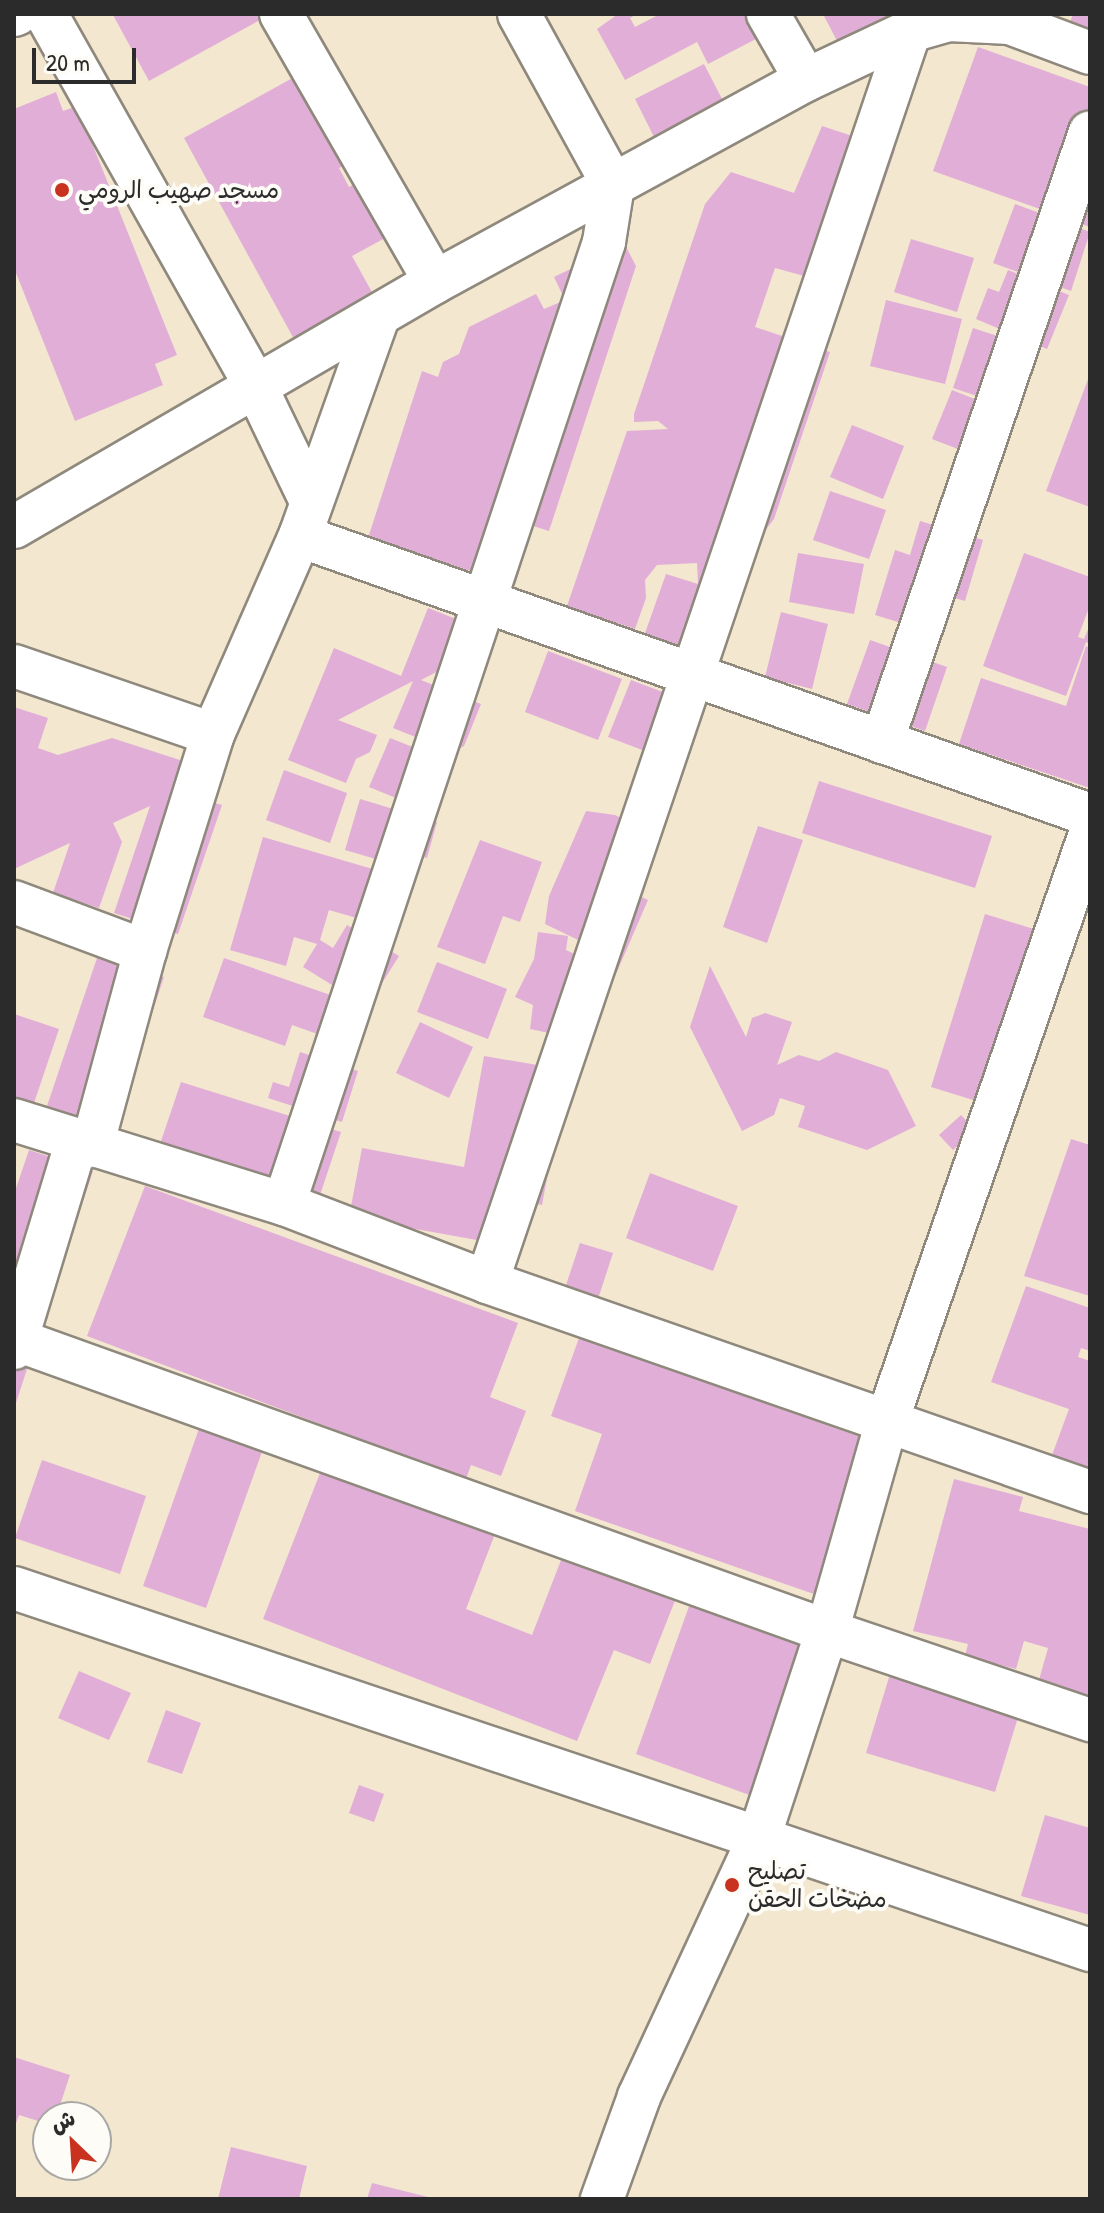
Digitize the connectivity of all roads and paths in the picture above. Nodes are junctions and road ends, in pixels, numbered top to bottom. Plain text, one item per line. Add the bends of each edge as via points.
1 (46, 14) edge
2 (281, 14) edge
3 (519, 14) edge
4 (768, 14) edge
5 (1008, 18) edge
6 (910, 31) junction
7 (1090, 53) edge
8 (806, 80) junction
9 (1090, 132) edge
10 (613, 185) junction
11 (435, 282) junction
12 (378, 317) junction
13 (257, 389) junction
14 (305, 518) junction
15 (14, 527) edge
16 (488, 603) junction
17 (14, 666) edge
18 (690, 674) junction
19 (213, 734) junction
20 (882, 742) junction
21 (1090, 815) edge
22 (1090, 834) edge
23 (14, 902) edge
24 (145, 951) junction
25 (14, 1120) edge
26 (84, 1144) junction
27 (284, 1204) junction
28 (487, 1282) junction
29 (15, 1342) edge
30 (887, 1421) junction
31 (1090, 1492) edge
32 (14, 1588) edge
33 (827, 1631) junction
34 (1090, 1720) edge
35 (759, 1838) junction
36 (1090, 1950) edge
37 (602, 2199) edge

1 - 13 street
2 - 11 street
3 - 10 street
4 - 8 street
5 - 6 street via 948,20
5 - 7 street
6 - 8 street
6 - 18 street
8 - 10 street
9 - 20 street
10 - 11 street
10 - 16 street via 604,242
11 - 12 street
12 - 13 street
12 - 14 street
13 - 14 street
13 - 15 street
14 - 16 street
14 - 19 street
16 - 18 street
16 - 27 street
17 - 19 street
18 - 20 street
18 - 28 street
19 - 24 street
20 - 21 street
22 - 30 street
23 - 24 street
24 - 26 street
25 - 26 street
26 - 27 street
26 - 29 street
27 - 28 street
28 - 30 street
29 - 33 street
30 - 31 street
30 - 33 street
32 - 35 street
33 - 34 street
33 - 35 street
35 - 36 street
35 - 37 street via 639,2097

